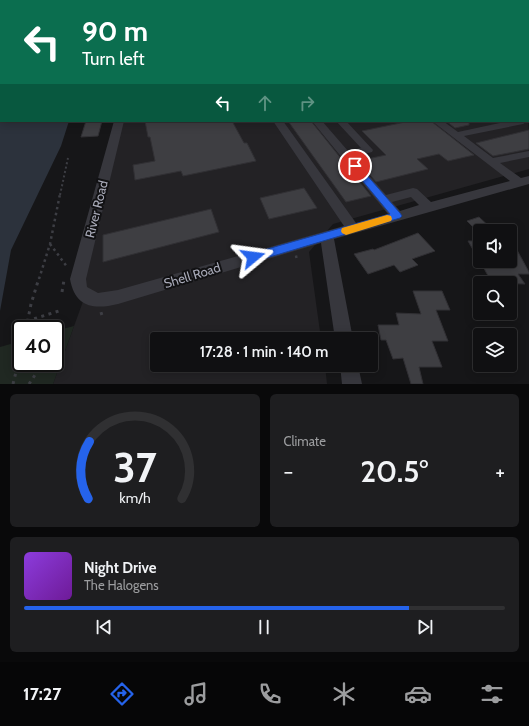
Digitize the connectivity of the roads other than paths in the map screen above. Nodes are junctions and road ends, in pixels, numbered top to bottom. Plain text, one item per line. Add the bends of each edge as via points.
1 (151, 0) edge
2 (160, 0) edge
3 (119, 122) edge
4 (279, 122) edge
5 (318, 122) edge
6 (342, 122) edge
7 (438, 122) edge
8 (518, 122) edge
9 (456, 135) junction
10 (529, 154) edge
11 (346, 155) junction
12 (491, 162) junction
13 (524, 181) edge
14 (383, 200) junction
15 (428, 207) junction
16 (397, 216) junction
17 (353, 229) junction
18 (327, 236) junction
19 (86, 296) joint
20 (343, 332) edge
21 (350, 372) edge
22 (352, 384) edge

1 - 2 street
3 - 19 street, River Road via 78,279 80,290
4 - 17 street
5 - 11 street
6 - 11 street via 368,150
7 - 9 street
8 - 9 street
9 - 12 street
10 - 12 street
11 - 14 street
12 - 13 street
13 - 15 street, Shell Road
14 - 15 street via 412,192
14 - 16 street
15 - 16 street, Shell Road
16 - 17 street, Shell Road
17 - 18 street, Shell Road
18 - 19 street, Shell Road via 107,300 91,299
18 - 20 street
21 - 22 street

